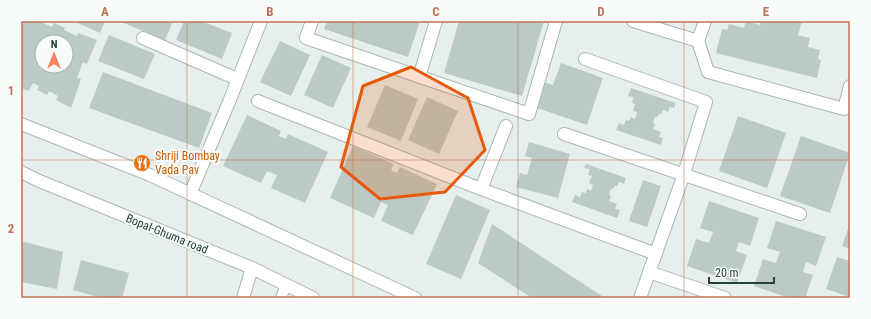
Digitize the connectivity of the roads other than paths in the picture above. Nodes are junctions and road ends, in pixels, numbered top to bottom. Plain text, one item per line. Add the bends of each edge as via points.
1 (261, 21) edge
2 (312, 21) edge
3 (436, 21) edge
4 (556, 21) edge
5 (633, 21) edge
6 (705, 21) edge
7 (143, 38) dead end
8 (698, 41) junction
9 (585, 59) dead end
10 (419, 77) junction
11 (237, 79) junction
12 (850, 86) edge
13 (258, 101) dead end
14 (847, 110) edge
15 (21, 124) edge
16 (506, 126) dead end
17 (564, 134) dead end
18 (21, 172) edge
19 (684, 174) junction
20 (481, 189) junction
21 (190, 194) junction
22 (800, 214) dead end
23 (656, 254) junction
24 (252, 268) junction
25 (649, 272) junction
26 (286, 285) junction
27 (243, 298) edge
28 (281, 298) edge
29 (313, 298) edge
30 (415, 298) edge
31 (640, 298) edge
32 (725, 298) edge

1 - 11 street
2 - 10 street via 306,38
3 - 10 street
4 - 10 street via 529,114
5 - 8 street
6 - 8 street
7 - 11 street
8 - 14 street via 708,72
9 - 19 street via 706,102
11 - 21 street
12 - 14 street
13 - 20 street
15 - 21 street via 150,175
16 - 20 street
17 - 19 street
18 - 24 street, Bopal-Ghuma road
19 - 22 street
19 - 23 street
20 - 23 street
21 - 30 street
23 - 25 street
24 - 26 street, Bopal-Ghuma road
24 - 27 street
25 - 31 street
25 - 32 street
26 - 28 lane
26 - 29 street, Bopal-Ghuma road

